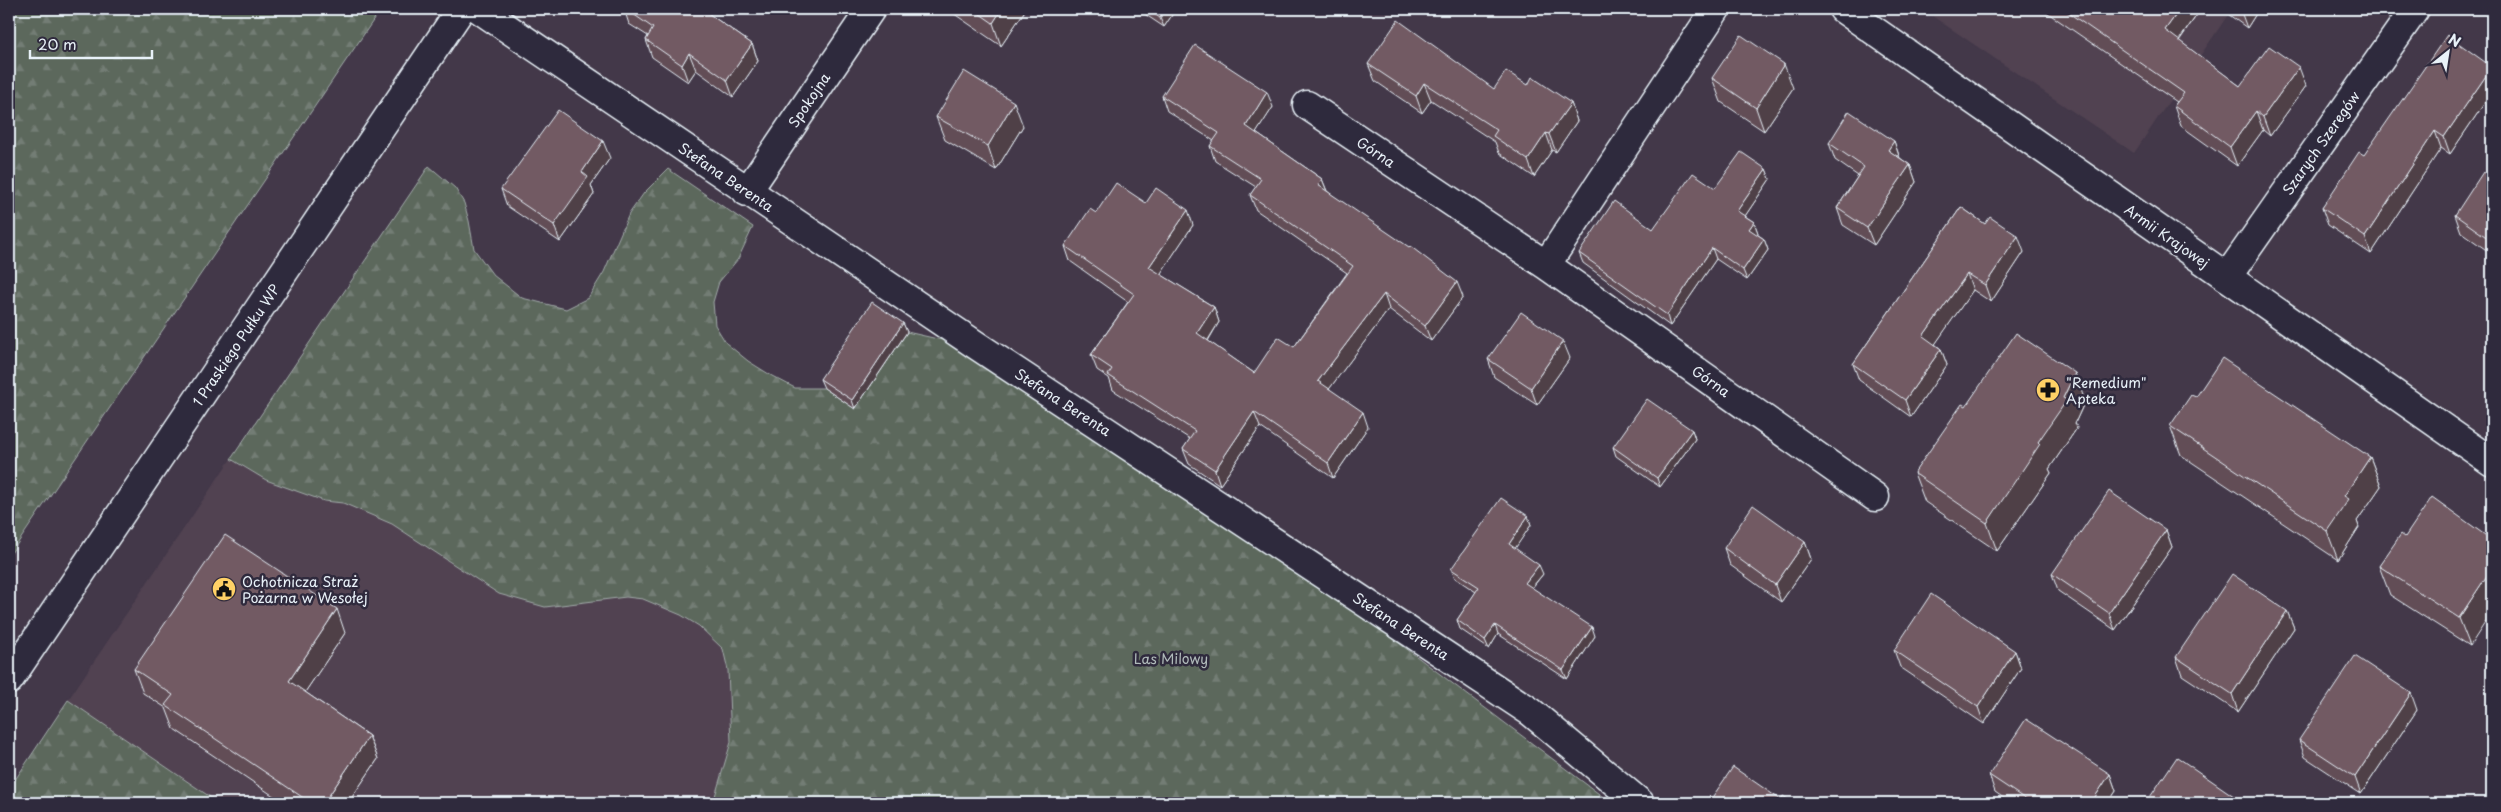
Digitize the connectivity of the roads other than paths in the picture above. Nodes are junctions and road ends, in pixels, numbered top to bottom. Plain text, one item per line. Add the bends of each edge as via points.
1 (461, 9) edge
2 (480, 9) edge
3 (871, 9) edge
4 (1716, 9) edge
5 (1843, 9) edge
6 (2415, 9) edge
7 (1306, 104) dead end
8 (747, 192) junction
9 (1546, 266) junction
10 (2227, 277) junction
11 (2492, 462) edge
12 (1875, 497) dead end
13 (9, 680) edge
14 (1640, 803) edge

1 - 13 street, 1 Praskiego Pułku WP
2 - 8 street, Stefana Berenta
3 - 8 street, Spokojna
4 - 9 street
5 - 10 street, Armii Krajowej
6 - 10 street, Szarych Szeregów
7 - 9 street, Górna
8 - 14 street, Stefana Berenta via 1531,712
9 - 12 street, Górna
10 - 11 street, Armii Krajowej

